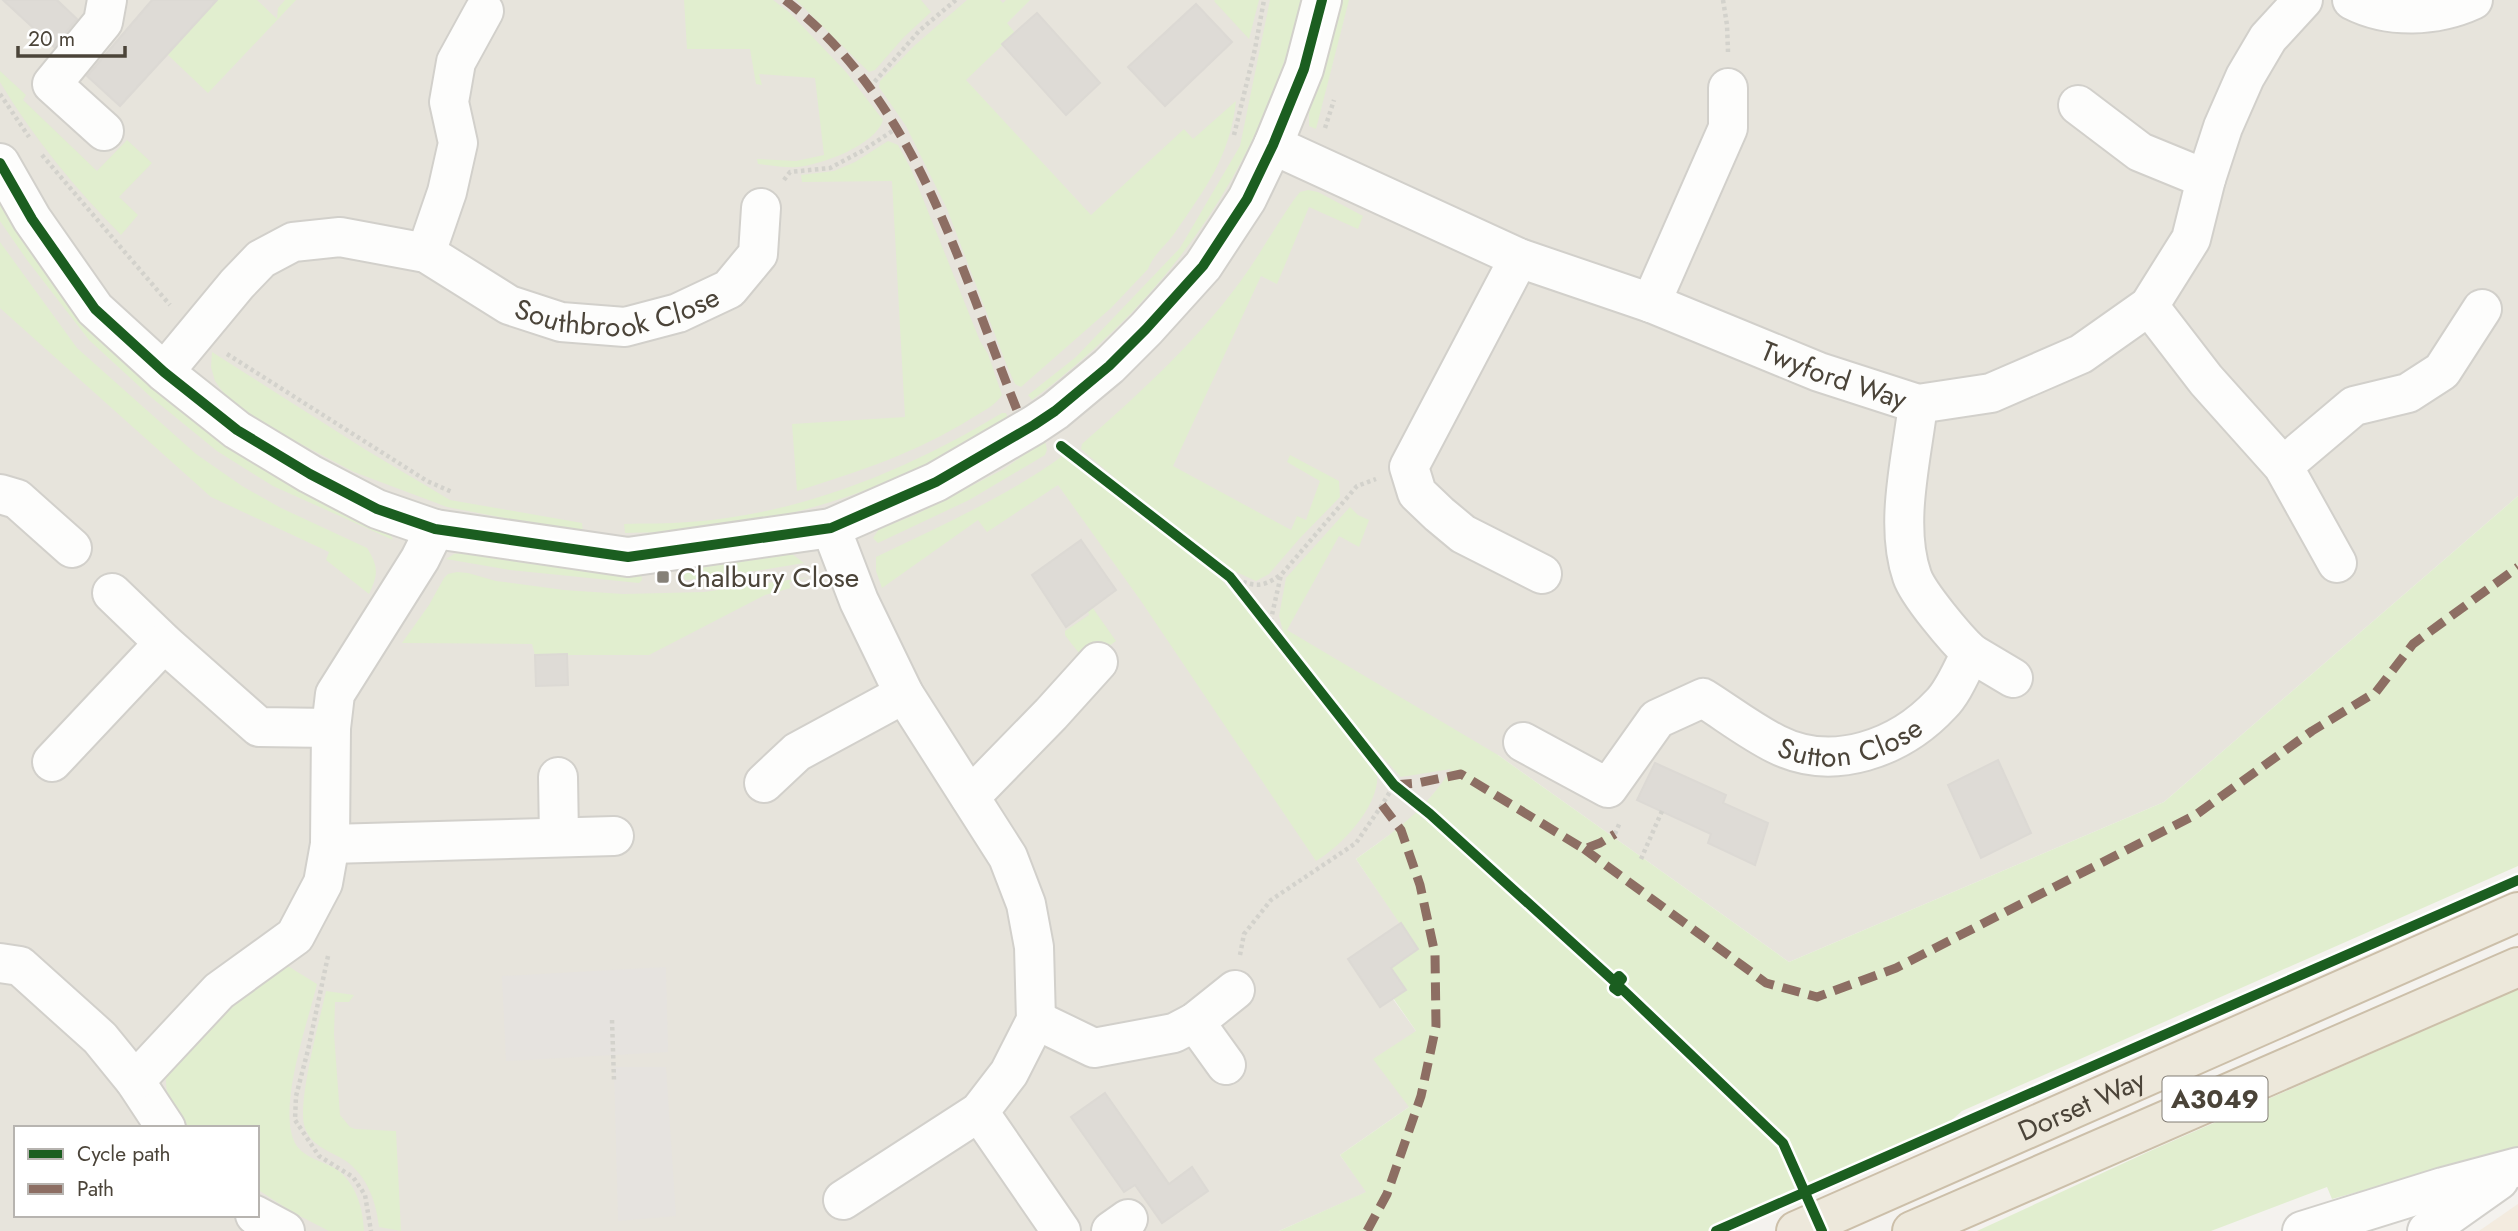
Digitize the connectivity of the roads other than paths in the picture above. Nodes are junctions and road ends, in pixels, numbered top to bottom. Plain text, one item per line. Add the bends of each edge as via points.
1 (107, 0) edge
2 (1322, 0) edge
3 (2303, 0) edge
4 (2352, 0) edge
5 (2473, 0) edge
6 (484, 11) dead end
7 (1728, 88) road end
8 (2078, 105) dead end
9 (104, 131) dead end
10 (1273, 145) junction
11 (0, 163) edge
12 (2206, 179) junction
13 (761, 208) road end
14 (426, 253) junction
15 (1519, 258) junction
16 (1651, 303) junction
17 (2149, 306) junction
18 (2482, 309) dead end
19 (164, 372) junction
20 (1918, 404) junction
21 (2283, 466) junction
22 (0, 494) edge
23 (435, 528) junction
24 (831, 528) junction
25 (72, 548) dead end
26 (2337, 563) dead end
27 (1542, 574) dead end
28 (112, 593) dead end
29 (164, 643) junction
30 (1971, 653) junction
31 (1098, 662) dead end
32 (2013, 678) dead end
33 (904, 694) junction
34 (331, 728) junction
35 (1523, 742) dead end
36 (52, 762) dead end
37 (558, 778) dead end
38 (764, 783) dead end
39 (970, 797) junction
40 (614, 836) dead end
41 (559, 837) junction
42 (330, 844) junction
43 (2518, 912) edge
44 (0, 963) edge
45 (2518, 967) edge
46 (1235, 990) road end
47 (1035, 1020) junction
48 (1195, 1022) junction
49 (1226, 1065) dead end
50 (135, 1082) junction
51 (979, 1112) junction
52 (165, 1126) edge
53 (2518, 1167) edge
54 (843, 1200) dead end
55 (259, 1217) edge
56 (285, 1231) edge
57 (1061, 1231) edge
58 (1796, 1231) edge
59 (1912, 1231) edge
60 (2302, 1231) edge
61 (2427, 1231) edge

1 - 9 street via 103,23 52,84
2 - 10 street via 1304,69
3 - 12 street, Twyford Way via 2268,38 2245,77 2222,127
4 - 5 street via 2406,15 2459,7
6 - 14 street via 457,62 449,102 458,143
7 - 16 street via 1728,128
8 - 12 street via 2140,152
10 - 15 street, Twyford Way
10 - 24 street via 1247,199 1203,266 1110,366 1034,425 936,482
11 - 19 street via 32,219 95,309
12 - 17 street, Twyford Way via 2191,239
13 - 14 street, Southbrook Close via 758,254 729,289 678,313 625,327 561,322 509,305
14 - 19 street, Southbrook Close via 340,237 293,242 261,259
15 - 16 street, Twyford Way
15 - 27 street via 1409,467 1418,493 1438,514 1463,534
16 - 20 street, Twyford Way via 1819,372
17 - 20 street, Twyford Way via 2081,354 1991,393
17 - 21 street via 2206,380
18 - 21 street via 2442,371 2408,393 2354,406
19 - 23 street via 237,430 310,474 377,509
20 - 30 street via 1903,528 1912,578
21 - 26 street
22 - 25 street via 17,499
23 - 24 street via 628,557
23 - 34 street via 335,694
24 - 33 street via 859,601
28 - 29 street
29 - 34 street via 259,727
29 - 36 street
30 - 32 street
30 - 35 street, Sutton Close via 1943,702 1909,733 1867,753 1818,758 1777,745 1703,698 1657,719 1608,788
31 - 39 street
33 - 38 street via 797,752
33 - 39 street
34 - 42 street
37 - 41 street
39 - 47 street via 1008,857 1026,904 1034,947
40 - 41 street
41 - 42 street
42 - 50 street via 323,883 295,936 219,991
43 - 58 highway, Dorset Way / A3049
44 - 50 street via 20,966 100,1038
45 - 59 highway, Dorset Way / A3049
46 - 48 street
47 - 48 street via 1094,1048 1174,1033
47 - 51 street via 1009,1073
48 - 49 street
50 - 52 street
51 - 54 street
51 - 57 street
53 - 60 street
53 - 61 street
55 - 56 street

